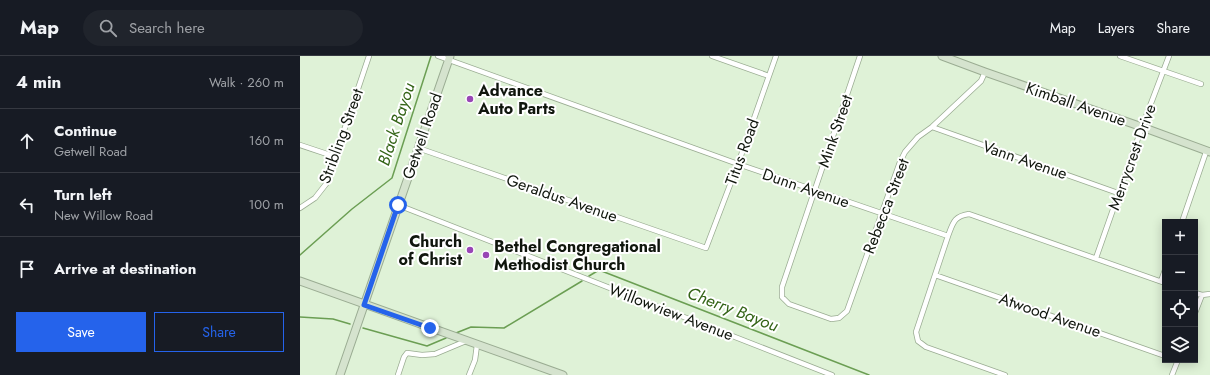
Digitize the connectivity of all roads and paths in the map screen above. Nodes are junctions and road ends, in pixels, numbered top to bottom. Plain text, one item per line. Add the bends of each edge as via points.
1 (370, 56) edge
2 (439, 56) edge
3 (712, 56) edge
4 (776, 56) edge
5 (860, 56) edge
6 (942, 56) edge
7 (1120, 56) edge
8 (1169, 56) edge
9 (449, 58) edge
10 (1163, 71) junction
11 (985, 72) junction
12 (769, 76) junction
13 (1201, 84) dead end
14 (932, 127) junction
15 (1142, 127) junction
16 (300, 145) edge
17 (418, 148) junction
18 (1208, 152) edge
19 (336, 157) junction
20 (738, 164) junction
21 (815, 190) junction
22 (1118, 193) junction
23 (398, 205) junction
24 (300, 208) edge
25 (882, 214) junction
26 (1183, 219) edge
27 (948, 236) junction
28 (706, 248) joint
29 (1096, 258) junction
30 (935, 274) junction
31 (300, 281) edge
32 (1162, 282) edge
33 (1198, 293) edge
34 (1210, 294) edge
35 (1202, 295) junction
36 (364, 305) junction
37 (1198, 305) edge
38 (839, 318) joint
39 (466, 341) junction
40 (477, 345) junction
41 (1162, 355) edge
42 (1177, 363) edge
43 (340, 375) edge
44 (398, 375) edge
45 (469, 375) edge
46 (563, 375) edge
47 (832, 375) edge
48 (1004, 375) edge
49 (1172, 375) edge

1 - 19 street, Stribling Street
2 - 9 street, Dunn Avenue
3 - 12 street
4 - 12 street, Titus Road
5 - 21 street, Mink Street
6 - 11 main road, Kimball Avenue
7 - 10 street
8 - 10 street, Merrycrest Drive
9 - 17 main road, Getwell Road
9 - 20 street, Dunn Avenue
10 - 13 street
10 - 15 street, Merrycrest Drive
11 - 14 street, Rebecca Street via 981,81
11 - 15 main road, Kimball Avenue
12 - 20 street, Titus Road
14 - 22 street, Vann Avenue
14 - 25 street, Rebecca Street via 918,137 905,152
15 - 18 main road, Kimball Avenue
15 - 22 street, Merrycrest Drive
16 - 19 street
17 - 23 main road, Getwell Road
17 - 28 street, Geraldus Avenue
18 - 26 street
19 - 24 street, Stribling Street via 326,184 315,198
20 - 21 street, Dunn Avenue
20 - 28 street, Titus Road
21 - 25 street, Dunn Avenue
21 - 38 street, Mink Street via 782,288 782,297 790,304 831,319
22 - 29 street, Merrycrest Drive
23 - 36 main road, Getwell Road
23 - 47 street, Willowview Avenue
25 - 27 street, Dunn Avenue
25 - 38 street, Rebecca Street via 847,311
27 - 29 street via 954,222 961,215 969,214
27 - 30 street
29 - 32 street
30 - 41 street, Atwood Avenue
30 - 48 street via 916,332 918,341 926,347
31 - 36 main road
33 - 35 street
34 - 35 street
35 - 37 street
36 - 39 main road
36 - 43 main road, Getwell Road
39 - 40 main road
39 - 44 street via 435,354 407,353
40 - 45 street via 476,357
40 - 46 main road
42 - 49 street

